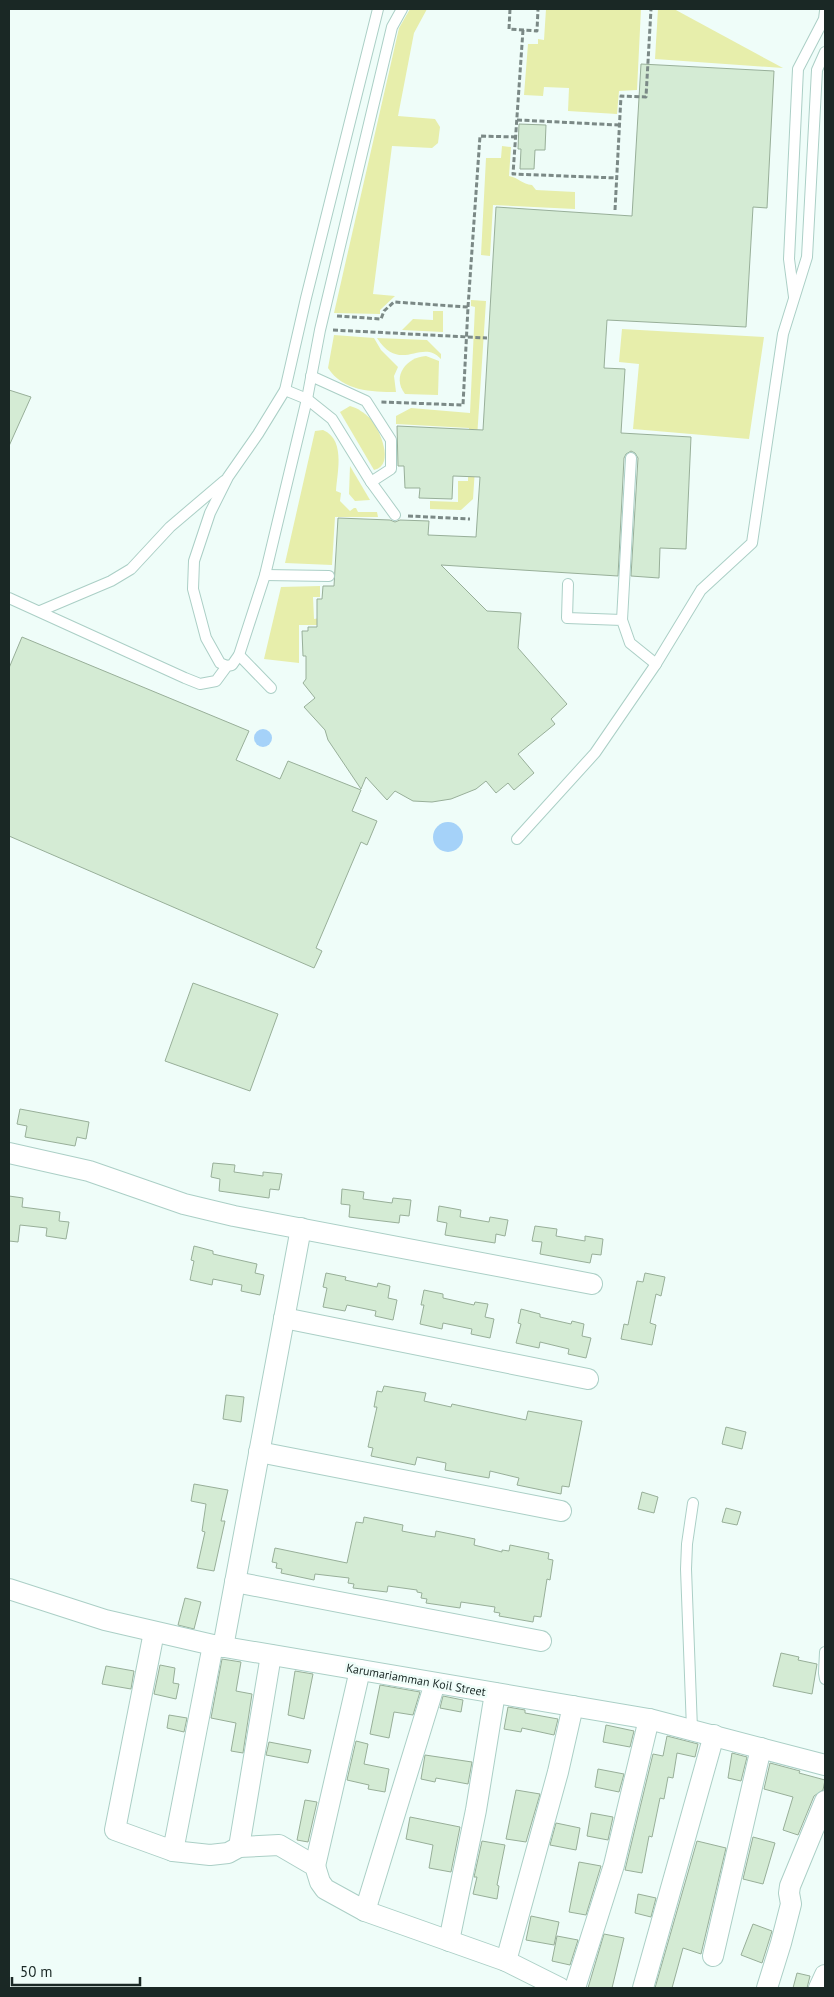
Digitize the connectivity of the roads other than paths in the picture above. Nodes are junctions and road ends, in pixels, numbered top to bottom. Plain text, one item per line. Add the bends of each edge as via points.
1 (378, 9) edge
2 (402, 9) edge
3 (825, 11) edge
4 (825, 52) edge
5 (794, 301) junction
6 (311, 376) junction
7 (285, 390) junction
8 (307, 399) junction
9 (631, 458) dead end
10 (228, 477) junction
11 (371, 482) junction
12 (395, 515) road end
13 (265, 576) junction
14 (329, 576) dead end
15 (568, 584) dead end
16 (9, 598) edge
17 (40, 611) junction
18 (622, 620) junction
19 (239, 655) junction
20 (656, 664) junction
21 (227, 666) junction
22 (271, 688) dead end
23 (517, 839) dead end
24 (9, 1153) edge
25 (301, 1228) junction
26 (592, 1284) dead end
27 (284, 1318) junction
28 (588, 1379) dead end
29 (259, 1452) junction
30 (693, 1502) dead end
31 (561, 1511) dead end
32 (235, 1582) junction
33 (9, 1589) edge
34 (154, 1632) junction
35 (541, 1641) dead end
36 (218, 1646) junction
37 (825, 1652) edge
38 (270, 1655) junction
39 (360, 1670) junction
40 (825, 1679) edge
41 (435, 1683) junction
42 (495, 1693) junction
43 (573, 1706) junction
44 (649, 1719) junction
45 (692, 1729) junction
46 (714, 1735) junction
47 (761, 1748) junction
48 (825, 1765) edge
49 (825, 1801) edge
50 (239, 1847) junction
51 (174, 1851) junction
52 (315, 1866) junction
53 (365, 1911) junction
54 (449, 1941) junction
55 (713, 1956) dead end
56 (506, 1961) junction
57 (825, 1975) edge
58 (560, 1988) edge
59 (575, 1988) edge
60 (643, 1988) edge
61 (766, 1988) edge
62 (819, 1988) edge

1 - 7 lane
2 - 6 lane via 392,27
3 - 5 lane via 798,69 789,259
4 - 5 lane via 817,70 807,257
5 - 20 lane via 783,334 752,543 702,590
6 - 8 lane
6 - 11 lane via 366,401 391,440 391,469
7 - 8 lane
7 - 10 lane
8 - 11 lane via 332,419
8 - 13 lane
9 - 18 lane
10 - 17 lane via 170,526 131,569 111,581
10 - 21 lane via 210,513 194,561 193,580 206,638 220,663
11 - 12 lane
13 - 14 lane
13 - 19 lane
15 - 18 lane via 567,618
16 - 17 lane
17 - 21 lane via 200,684 216,681
18 - 20 lane via 630,644
19 - 21 lane via 232,665
19 - 22 lane
20 - 23 lane via 595,753
24 - 25 street via 89,1171 184,1204
25 - 26 street
25 - 27 street
27 - 28 street
27 - 29 street
29 - 31 street
29 - 32 street
30 - 45 lane via 686,1570
32 - 35 street
32 - 36 street
33 - 34 street, Karumariamman Koil Street
34 - 36 street, Karumariamman Koil Street
34 - 51 street via 115,1830
36 - 38 street, Karumariamman Koil Street
36 - 51 street
37 - 40 lane
38 - 39 street, Karumariamman Koil Street
38 - 50 street
39 - 41 street, Karumariamman Koil Street
39 - 52 street
41 - 42 street, Karumariamman Koil Street
41 - 53 street
42 - 43 street, Karumariamman Koil Street
42 - 54 street via 476,1810
43 - 44 street, Karumariamman Koil Street
43 - 56 street
44 - 45 street, Karumariamman Koil Street
44 - 59 street via 614,1865
45 - 46 street, Karumariamman Koil Street
46 - 47 street, Karumariamman Koil Street
46 - 60 street
47 - 48 street, Karumariamman Koil Street
47 - 55 street
49 - 61 street via 790,1886 791,1904 782,1943
50 - 51 street via 210,1856
50 - 52 street via 278,1845
52 - 53 street via 325,1889
53 - 54 street
54 - 56 street
56 - 58 street
57 - 62 street

